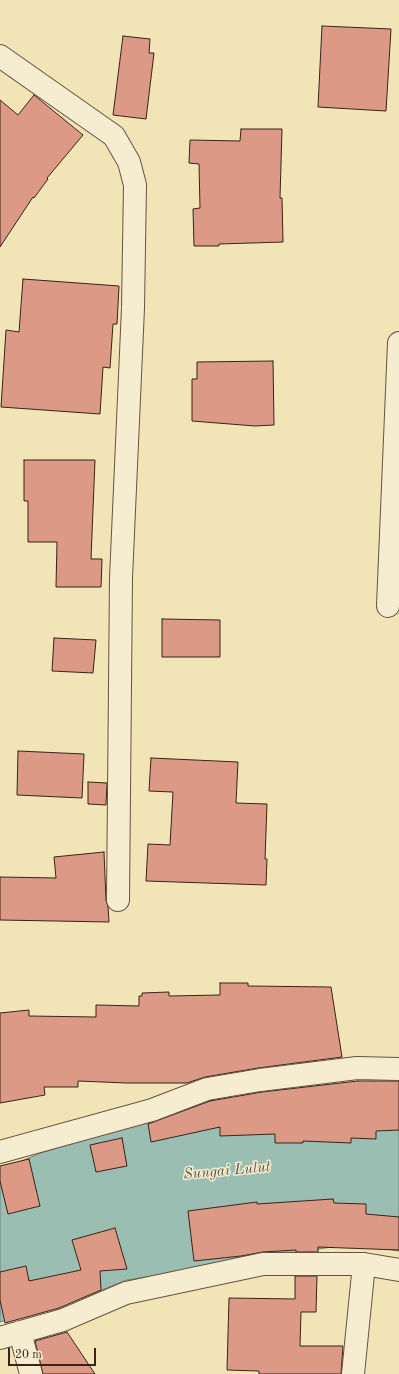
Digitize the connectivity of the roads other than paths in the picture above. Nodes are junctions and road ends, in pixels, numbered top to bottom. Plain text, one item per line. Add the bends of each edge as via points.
1 (0, 56) edge
2 (399, 343) edge
3 (388, 606) dead end
4 (118, 900) dead end
5 (399, 1069) edge
6 (0, 1152) edge
7 (364, 1264) junction
8 (399, 1270) edge
9 (10, 1335) edge
10 (31, 1374) edge
11 (353, 1374) edge

1 - 4 street via 114,136 130,162 135,185 133,308 121,578
2 - 3 street
5 - 6 street via 357,1068 207,1089 152,1110
7 - 8 street
7 - 9 street via 263,1264 126,1293 63,1320
7 - 11 street
9 - 10 street

